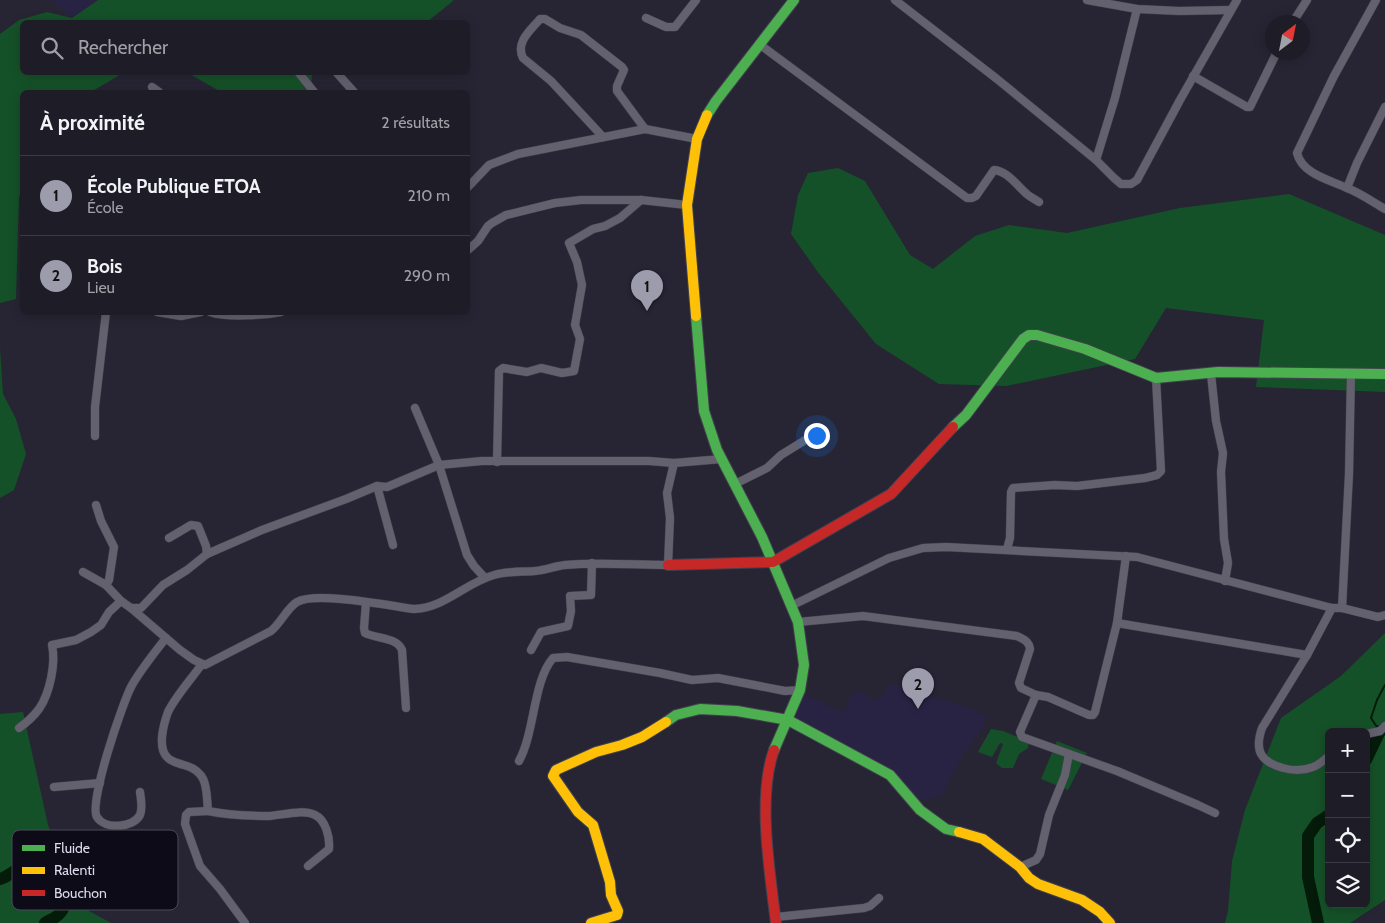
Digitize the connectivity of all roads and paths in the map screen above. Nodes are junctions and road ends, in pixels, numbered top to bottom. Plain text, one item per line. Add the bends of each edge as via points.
1 (696, 0) edge
2 (794, 0) edge
3 (895, 0) edge
4 (1087, 0) edge
5 (1237, 0) edge
6 (1307, 0) edge
7 (1376, 0) edge
8 (1137, 9) junction
9 (1230, 10) junction
10 (1298, 15) edge
11 (646, 18) dead end
12 (759, 44) junction
13 (1273, 60) edge
14 (300, 75) edge
15 (339, 75) edge
16 (1193, 76) junction
17 (312, 90) edge
18 (352, 90) edge
19 (1385, 107) edge
20 (645, 129) junction
21 (603, 137) junction
22 (697, 139) junction
23 (1096, 160) junction
24 (470, 185) edge
25 (1348, 188) junction
26 (640, 200) junction
27 (1039, 202) dead end
28 (687, 205) junction
29 (1385, 209) edge
30 (470, 248) edge
31 (106, 315) edge
32 (1351, 373) junction
33 (1211, 374) junction
34 (1385, 374) edge
35 (1156, 378) junction
36 (415, 408) dead end
37 (95, 436) dead end
38 (808, 439) dead end
39 (722, 459) junction
40 (497, 462) junction
41 (674, 463) junction
42 (439, 465) junction
43 (735, 484) junction
44 (377, 486) junction
45 (96, 505) dead end
46 (168, 538) dead end
47 (393, 544) dead end
48 (1007, 549) junction
49 (207, 554) junction
50 (1126, 556) junction
51 (773, 562) junction
52 (592, 563) junction
53 (668, 565) junction
54 (82, 572) dead end
55 (485, 578) junction
56 (1225, 581) junction
57 (106, 585) junction
58 (121, 601) junction
59 (366, 602) junction
60 (791, 606) junction
61 (131, 608) junction
62 (1332, 608) junction
63 (1342, 608) junction
64 (1385, 615) edge
65 (798, 622) junction
66 (1117, 623) junction
67 (166, 638) junction
68 (531, 650) dead end
69 (1307, 655) junction
70 (202, 664) junction
71 (800, 690) junction
72 (1036, 695) junction
73 (406, 708) dead end
74 (788, 720) junction
75 (1385, 726) edge
76 (19, 728) dead end
77 (1370, 733) edge
78 (1070, 754) junction
79 (1325, 759) edge
80 (519, 761) dead end
81 (100, 784) junction
82 (54, 787) dead end
83 (140, 792) dead end
84 (208, 812) junction
85 (1215, 813) dead end
86 (308, 866) dead end
87 (1020, 867) junction
88 (879, 898) dead end
89 (776, 920) edge
90 (245, 923) edge
91 (591, 923) edge
92 (1110, 923) edge

1 - 11 street via 675,27 666,28
2 - 12 street
3 - 23 street
4 - 8 street
5 - 9 street
6 - 10 street
7 - 25 street via 1297,153 1302,164 1325,180
8 - 9 street
8 - 23 street
9 - 16 street
12 - 22 street via 716,101
12 - 27 street via 967,198 976,196 994,170 999,170
13 - 16 street via 1250,107
14 - 17 street
15 - 18 street
16 - 23 street via 1137,180 1121,184
19 - 25 street via 1356,163
20 - 21 street
20 - 21 street via 617,91 624,70 622,67 581,35 540,19 521,45 523,58 551,81
20 - 22 street
21 - 24 street via 518,154 489,165
22 - 28 street
25 - 29 street
26 - 28 street
26 - 30 street via 581,200 506,215 488,226
26 - 40 street via 620,218 569,243 582,285 575,325 580,339 574,372 540,368 527,372 503,368 499,371
28 - 39 street via 704,411
31 - 37 street via 95,407
32 - 33 street
32 - 34 street
32 - 63 street
33 - 35 street
33 - 56 street via 1223,454 1224,539 1228,563
35 - 48 street via 1161,471 1145,478 1077,486 1054,484 1013,488
35 - 51 street via 1085,349 1030,335 1023,339 966,416 942,437 892,494
36 - 42 street
38 - 43 street
39 - 41 street
39 - 43 street
40 - 41 street
40 - 42 street
41 - 53 street via 667,493 670,518
42 - 44 street via 386,488
42 - 55 street via 468,555
43 - 51 street
44 - 47 street
44 - 49 street
45 - 57 street via 114,547 110,580
46 - 49 street via 191,524 198,526
48 - 50 street
48 - 60 street via 940,547 915,550 880,562
49 - 61 street via 163,585 141,608
50 - 56 street via 1168,564
50 - 66 street
51 - 53 street
51 - 60 street
52 - 53 street
52 - 55 street via 501,573
52 - 68 street via 592,595 570,596 568,626 541,632
54 - 57 street
55 - 59 street via 426,609
56 - 62 street
57 - 58 street
58 - 61 street
58 - 76 street via 101,625 76,640 52,645 54,654 47,690 32,718
59 - 70 street via 319,598 301,600 271,631
59 - 73 street via 365,633 394,641 402,650
60 - 65 street
61 - 67 street
62 - 63 street
62 - 69 street
63 - 64 street via 1378,617
65 - 71 street via 804,665
65 - 72 street via 863,616 1017,636 1029,644 1030,649 1019,685
66 - 69 street
66 - 72 street via 1093,715 1048,696
67 - 70 street
67 - 81 street via 128,694
69 - 79 street via 1262,728 1258,749 1270,765 1293,771 1316,767
70 - 84 street via 169,711 162,741 167,757 198,770 203,777
71 - 74 street
71 - 80 street via 785,691 718,678 692,680 566,657 553,658 547,664 542,679 525,750
72 - 78 street via 1020,732 1022,736
74 - 87 street via 875,766 890,776 920,810 946,829 983,839
74 - 89 street via 773,753 766,792 767,847
74 - 91 street via 737,711 688,711 642,737 556,770 555,781 592,825 618,911 617,915
75 - 77 street
78 - 85 street
78 - 87 street via 1049,815 1040,854 1036,860
81 - 82 street
81 - 83 street via 94,810 100,821 109,825 123,826 135,822 142,805
84 - 86 street via 314,815 322,820 330,842 329,848
84 - 90 street via 189,812 185,824 200,866
87 - 92 street via 1038,884 1082,900
88 - 89 street via 864,908

